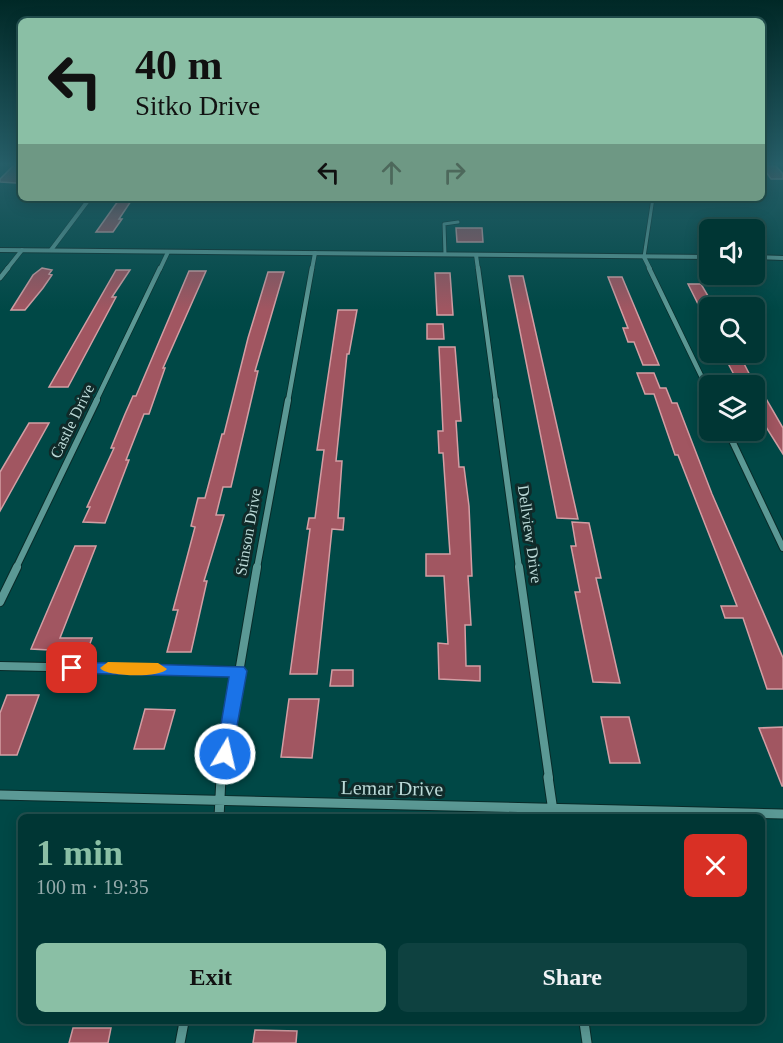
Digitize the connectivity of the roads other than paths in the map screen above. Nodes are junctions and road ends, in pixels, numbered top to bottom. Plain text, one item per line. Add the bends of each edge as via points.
1 (79, 213) edge
2 (651, 213) edge
3 (458, 222) dead end
4 (0, 250) edge
5 (22, 250) junction
6 (51, 250) junction
7 (168, 252) junction
8 (315, 253) junction
9 (445, 254) junction
10 (476, 255) junction
11 (644, 257) junction
12 (699, 257) edge
13 (765, 257) edge
14 (783, 258) edge
15 (0, 278) edge
16 (701, 375) edge
17 (732, 441) edge
18 (783, 548) edge
19 (0, 602) edge
20 (0, 666) edge
21 (238, 671) junction
22 (0, 795) edge
23 (220, 800) junction
24 (553, 808) junction
25 (219, 814) edge
26 (554, 814) edge
27 (783, 814) edge
28 (183, 1024) edge
29 (584, 1024) edge
30 (180, 1043) edge
31 (587, 1043) edge

1 - 6 street
2 - 11 lane
3 - 9 lane via 444,224
4 - 5 main road
5 - 6 main road
5 - 15 street
6 - 7 main road
7 - 8 main road
7 - 19 street, Castle Drive
8 - 9 main road
8 - 21 street, Stinson Drive
9 - 10 main road
10 - 11 main road
10 - 24 street, Dellview Drive
11 - 12 main road
11 - 16 street
13 - 14 main road
17 - 18 street
20 - 21 street
21 - 23 street, Stinson Drive
22 - 23 street, Lemar Drive
23 - 24 street, Lemar Drive
23 - 25 street, Stinson Drive
24 - 26 street, Dellview Drive
24 - 27 street, Lemar Drive
28 - 30 street
29 - 31 street

